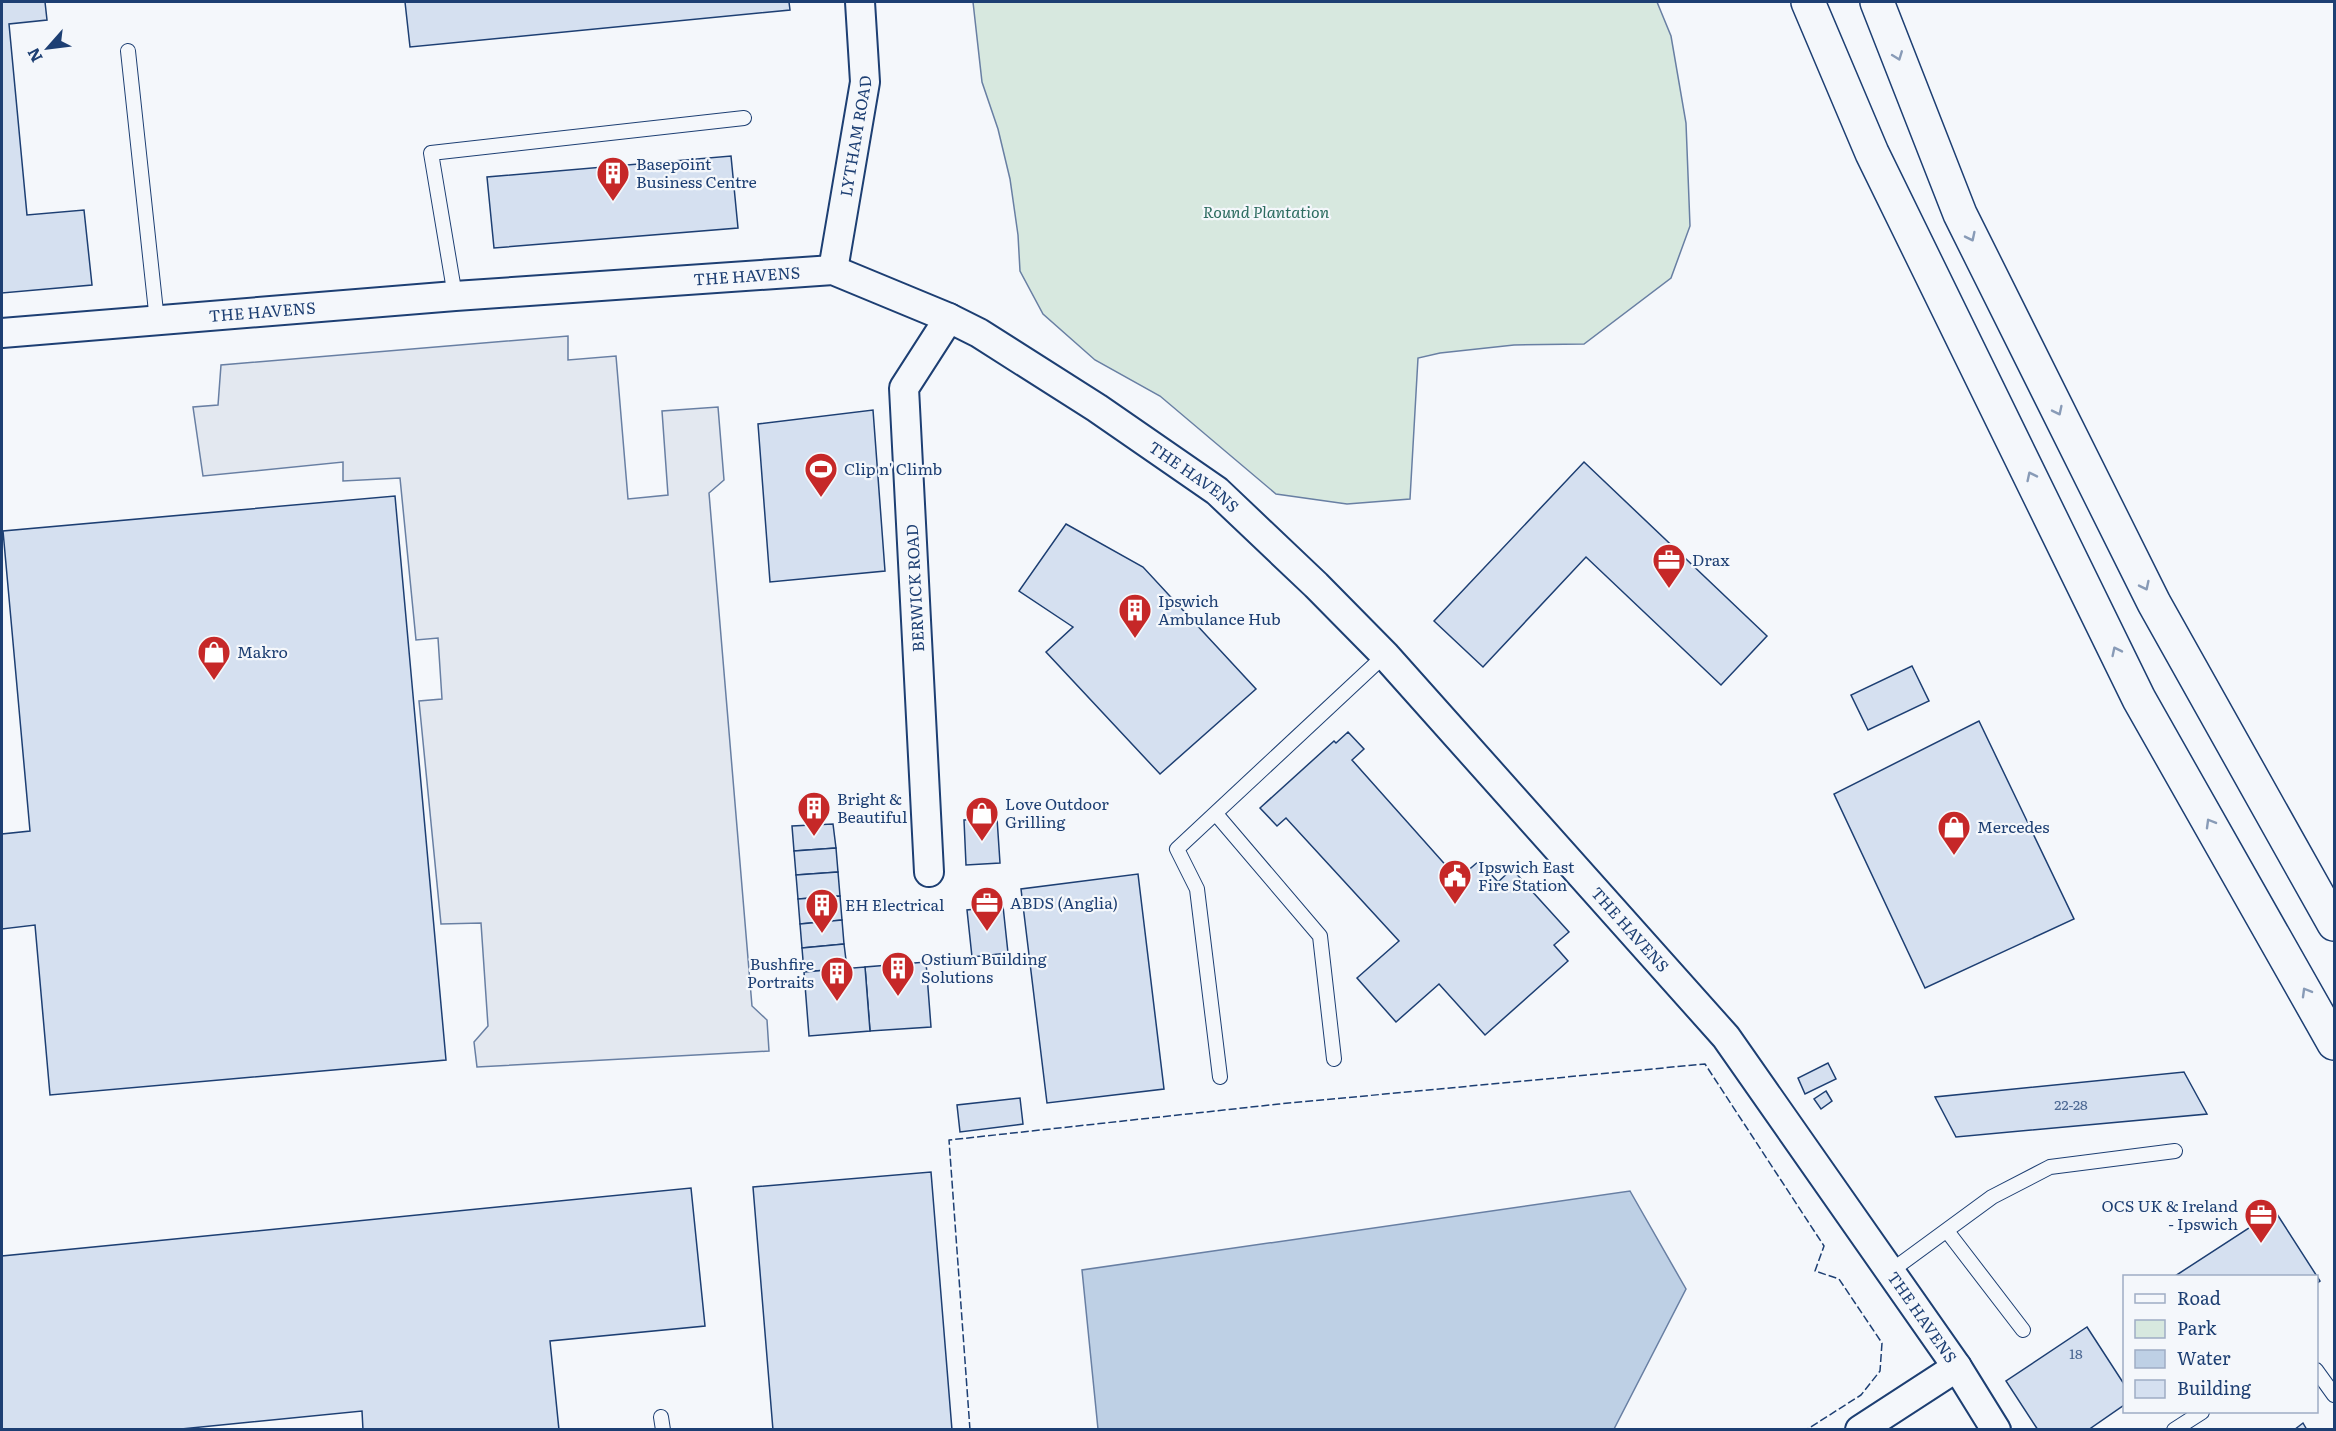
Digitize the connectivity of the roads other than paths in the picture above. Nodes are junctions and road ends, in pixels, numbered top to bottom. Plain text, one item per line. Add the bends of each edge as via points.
1 (860, 2) edge
2 (1808, 2) edge
3 (1877, 2) edge
4 (128, 51) dead end
5 (744, 118) dead end
6 (833, 270) junction
7 (455, 296) junction
8 (949, 318) junction
9 (157, 321) junction
10 (2, 333) edge
11 (1385, 655) junction
12 (1216, 814) junction
13 (929, 872) dead end
14 (2334, 924) edge
15 (2334, 1043) edge
16 (1334, 1059) dead end
17 (1220, 1077) dead end
18 (2175, 1151) dead end
19 (1947, 1231) junction
20 (1891, 1271) junction
21 (2023, 1330) dead end
22 (1957, 1366) junction
23 (2318, 1373) edge
24 (2334, 1395) edge
25 (2200, 1413) edge
26 (1860, 1430) edge
27 (1996, 1430) edge
28 (2174, 1430) edge

1 - 6 street, LYTHAM ROAD via 865,82
15 -> 2 highway via 2139,699 1872,153
3 -> 14 highway via 1960,214 2154,603
4 - 9 lane
5 - 7 lane via 431,153
6 - 7 street, THE HAVENS
6 - 8 street, THE HAVENS
7 - 9 street, THE HAVENS
8 - 11 street, THE HAVENS via 1097,408 1217,491
8 - 13 street, BERWICK ROAD via 904,388
9 - 10 street, THE HAVENS
11 - 12 lane
11 - 20 street, THE HAVENS via 1726,1037
12 - 16 lane via 1320,936
12 - 17 lane via 1177,849 1197,889
18 - 19 lane via 2050,1167 1992,1197
19 - 20 lane
19 - 21 lane
20 - 22 street, THE HAVENS
22 - 26 street
22 - 27 street, THE HAVENS
23 - 24 lane
25 - 28 lane

